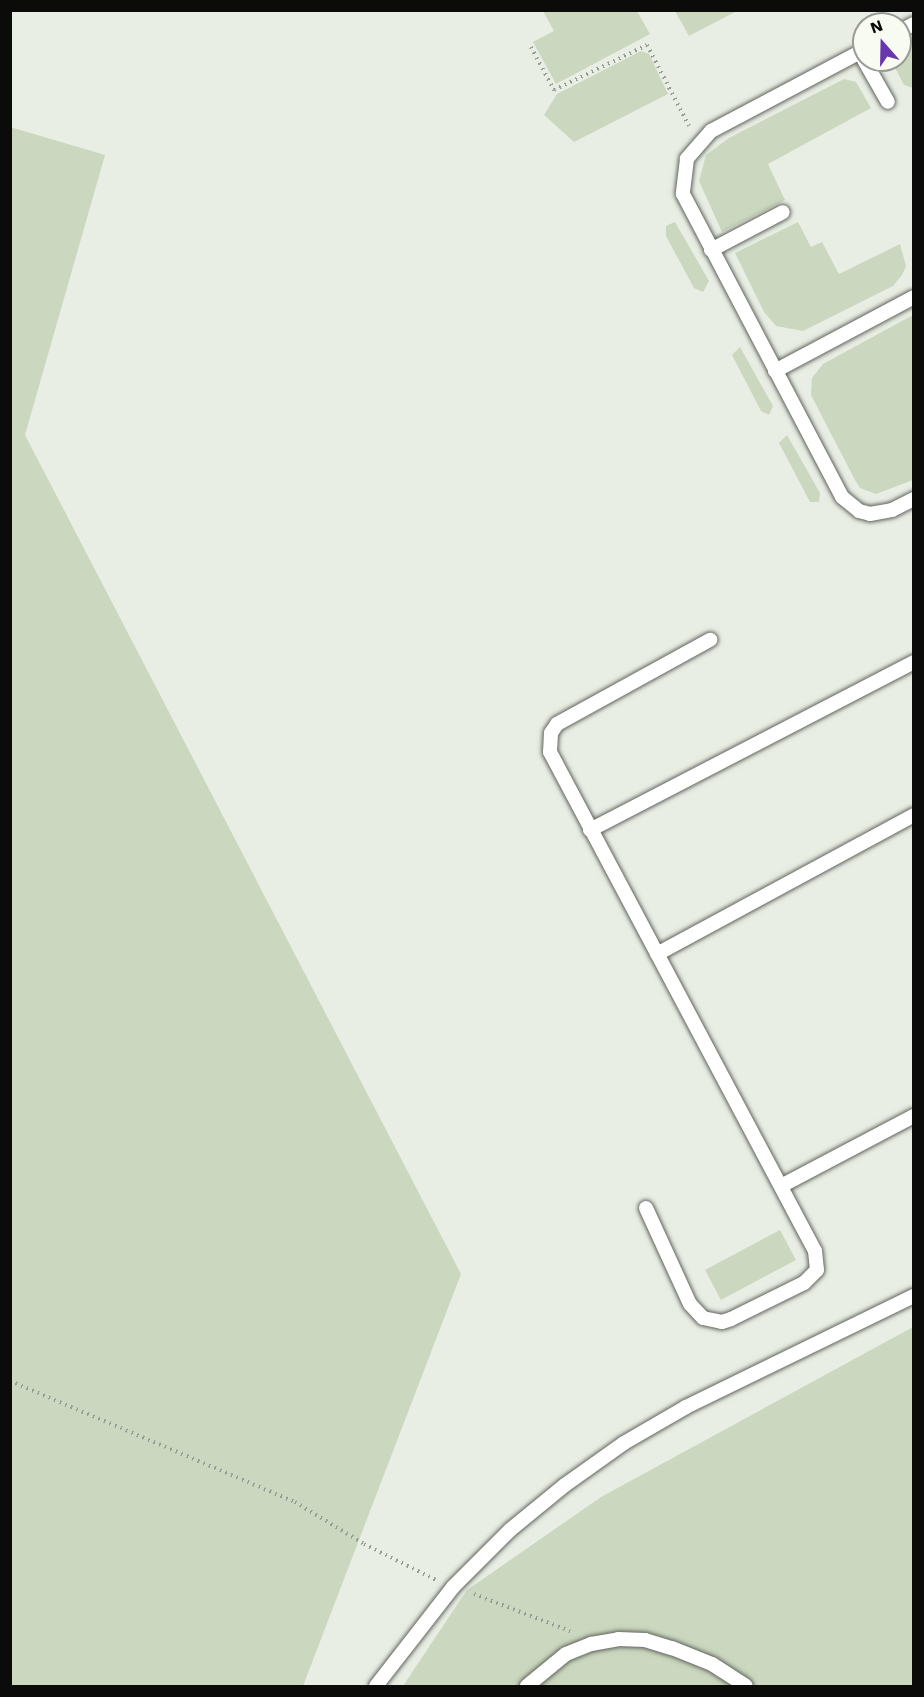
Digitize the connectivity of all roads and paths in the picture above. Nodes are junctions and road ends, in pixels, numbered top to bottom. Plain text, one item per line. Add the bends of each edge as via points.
1 (531, 47) dead end
2 (852, 61) edge
3 (872, 72) edge
4 (888, 102) dead end
5 (697, 143) junction
6 (783, 212) dead end
7 (711, 250) junction
8 (914, 297) edge
9 (775, 371) junction
10 (914, 499) edge
11 (710, 640) dead end
12 (914, 662) edge
13 (914, 815) edge
14 (590, 830) junction
15 (657, 954) junction
16 (914, 1116) edge
17 (781, 1186) junction
18 (646, 1208) dead end
19 (914, 1296) edge
20 (10, 1381) edge
21 (453, 1587) junction
22 (591, 1644) junction
23 (376, 1686) edge
24 (527, 1686) edge
25 (746, 1686) edge

1 - 5 path via 554,90 647,45
2 - 5 lane via 711,131
3 - 4 lane
5 - 7 lane via 687,159 683,194
6 - 7 lane
7 - 9 lane
8 - 9 lane
9 - 10 lane via 849,505 859,511 881,513
11 - 14 lane via 566,719 551,733 550,752
12 - 14 lane
13 - 15 lane
14 - 15 lane
15 - 17 lane
16 - 17 lane
17 - 18 lane via 815,1251 817,1270 804,1283 722,1322 703,1318 696,1312
19 - 21 lane via 686,1407 624,1443 510,1530
20 - 21 path via 286,1498 364,1545
21 - 22 path via 547,1620
21 - 23 lane
22 - 24 lane via 566,1654
22 - 25 lane via 645,1640 712,1664

